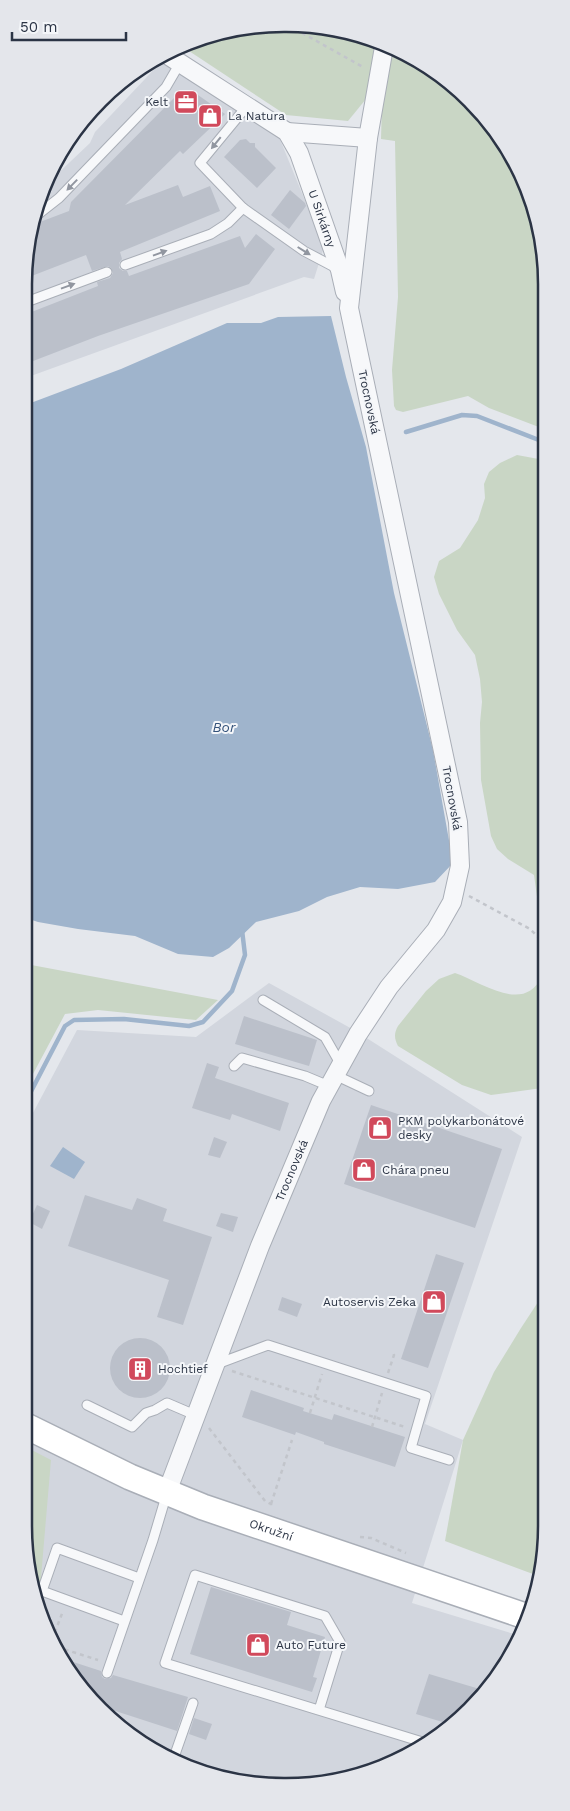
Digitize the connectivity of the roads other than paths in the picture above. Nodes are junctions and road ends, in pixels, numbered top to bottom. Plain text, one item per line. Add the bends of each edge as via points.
1 (383, 52) edge
2 (174, 59) edge
3 (247, 106) junction
4 (287, 132) junction
5 (368, 138) junction
6 (243, 208) junction
7 (44, 210) edge
8 (125, 265) dead end
9 (340, 270) junction
10 (107, 272) dead end
11 (32, 300) edge
12 (349, 308) junction
13 (262, 1000) dead end
14 (234, 1066) dead end
15 (335, 1075) junction
16 (368, 1091) dead end
17 (214, 1365) junction
18 (88, 1405) dead end
19 (196, 1415) junction
20 (32, 1429) edge
21 (449, 1460) dead end
22 (167, 1492) junction
23 (139, 1578) junction
24 (521, 1615) edge
25 (124, 1621) junction
26 (108, 1668) road end
27 (193, 1704) dead end
28 (318, 1710) junction
29 (418, 1741) edge
30 (173, 1752) edge

1 - 5 street, Trocnovská
2 - 3 street, U Sirkárny
2 -> 7 lane via 166,87
3 - 4 street, U Sirkárny
3 -> 6 lane via 200,163
4 - 5 street, U Sirkárny
4 - 9 street, U Sirkárny via 299,153
5 - 12 street, Trocnovská
8 -> 6 lane via 210,234
6 -> 9 lane via 304,252
9 - 12 street, U Sirkárny
11 -> 10 lane
12 - 15 street, Trocnovská via 458,822 460,866 452,902 436,930 389,987
13 - 15 lane via 325,1036
14 - 15 lane via 242,1058 305,1076
15 - 16 lane
15 - 17 street, Trocnovská via 320,1101 274,1211
17 - 19 street, Trocnovská
17 - 21 lane via 268,1345 426,1396 411,1448
18 - 19 lane via 132,1427 146,1413 167,1403
19 - 22 street, Trocnovská
20 - 22 main road, Okružní via 130,1478
22 - 23 lane
22 - 24 main road, Okružní
23 - 25 lane
23 - 25 lane via 57,1548 42,1591
25 - 26 lane
27 - 30 lane
28 - 28 lane via 166,1663 195,1575 325,1616 340,1642
28 - 29 lane

